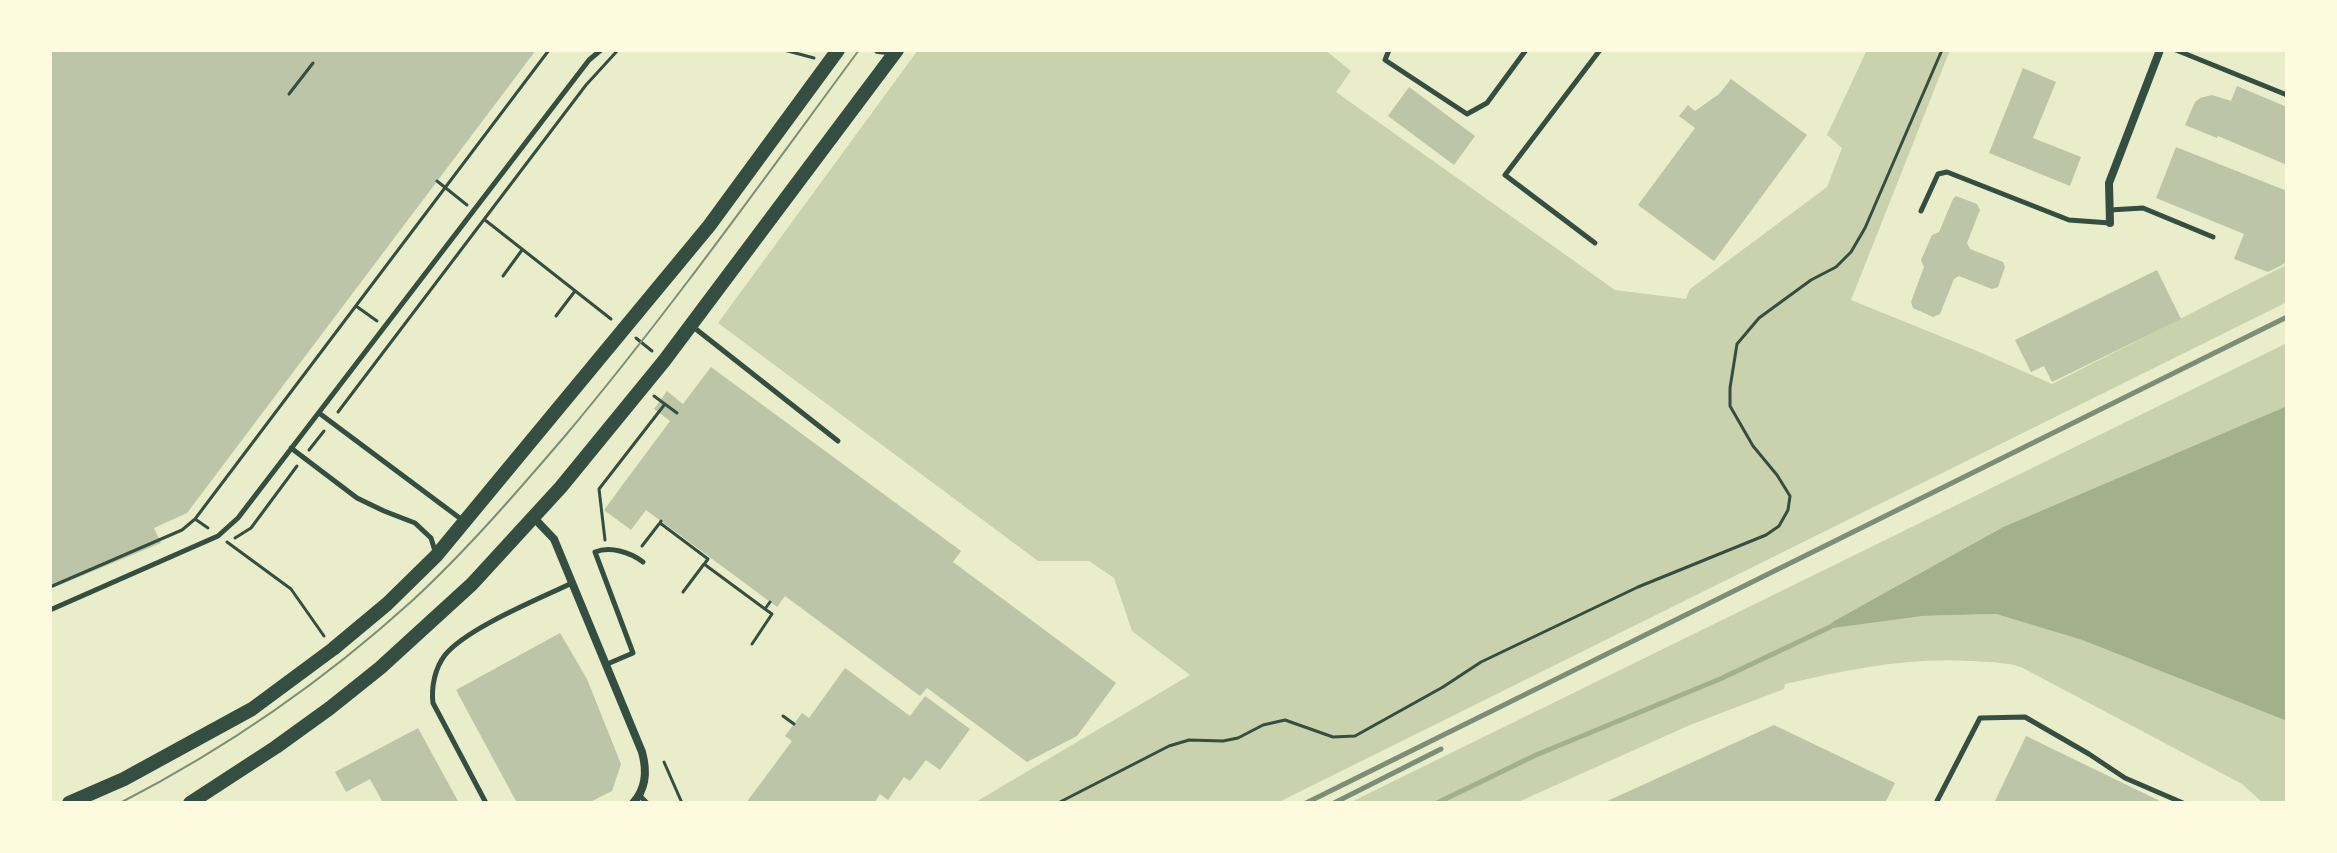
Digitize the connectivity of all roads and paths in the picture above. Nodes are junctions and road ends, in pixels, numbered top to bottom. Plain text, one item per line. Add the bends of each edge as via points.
1 (549, 50) edge
2 (592, 50) edge
3 (601, 50) edge
4 (618, 50) edge
5 (784, 50) edge
6 (878, 50) edge
7 (1389, 50) edge
8 (1526, 50) edge
9 (1600, 50) edge
10 (1942, 50) edge
11 (2160, 50) edge
12 (2176, 50) edge
13 (896, 51) edge
14 (834, 56) edge
15 (589, 60) junction
16 (313, 63) dead end
17 (289, 94) dead end
18 (2287, 95) edge
19 (437, 181) dead end
20 (445, 188) junction
21 (2110, 210) junction
22 (475, 211) junction
23 (1921, 211) dead end
24 (485, 219) junction
25 (2110, 223) joint
26 (2213, 237) dead end
27 (1595, 243) dead end
28 (523, 249) junction
29 (503, 276) dead end
30 (575, 291) junction
31 (556, 316) dead end
32 (691, 326) junction
33 (625, 329) junction
34 (664, 361) junction
35 (653, 396) dead end
36 (665, 404) junction
37 (319, 413) junction
38 (677, 413) dead end
39 (331, 422) junction
40 (838, 441) dead end
41 (291, 448) junction
42 (304, 458) junction
43 (534, 518) junction
44 (195, 519) junction
45 (465, 522) junction
46 (218, 536) junction
47 (228, 543) junction
48 (605, 548) junction
49 (436, 556) junction
50 (635, 556) junction
51 (643, 562) dead end
52 (704, 564) junction
53 (572, 583) junction
54 (50, 587) edge
55 (683, 592) dead end
56 (770, 602) dead end
57 (765, 609) junction
58 (50, 610) edge
59 (752, 644) dead end
60 (333, 649) junction
61 (605, 665) junction
62 (783, 716) dead end
63 (794, 724) dead end
64 (664, 762) dead end
65 (636, 799) edge
66 (69, 803) edge
67 (190, 803) edge
68 (486, 803) edge
69 (647, 803) edge
70 (682, 803) edge
71 (1058, 803) edge
72 (1936, 803) edge
73 (2183, 803) edge

1 - 20 path
2 - 15 lane
3 - 15 lane
4 - 24 path
5 - 14 path
6 - 13 street
7 - 8 lane via 1385,60 1467,114 1487,103
9 - 27 lane via 1505,175
10 - 71 path via 1851,252 1759,318 1737,344 1730,406 1790,496 1779,526 1481,662 1355,736 1333,737 1285,720 1238,738 1189,740
11 - 21 street via 2109,183
12 - 18 lane
13 - 32 main road
14 - 33 main road via 709,226
15 - 22 lane
16 - 17 path
19 - 20 path
20 - 22 path
20 - 44 path
21 - 25 street
21 - 26 lane via 2143,208
22 - 37 lane
23 - 25 lane via 1938,174 1947,172 2069,220
24 - 28 path
24 - 39 path
28 - 29 path
28 - 30 path
30 - 31 path
30 - 33 path
32 - 34 main road
32 - 40 lane
33 - 34 path
33 - 45 main road
34 - 43 main road
35 - 36 path
36 - 38 path
36 - 48 path via 599,489
37 - 39 lane
37 - 41 lane
39 - 42 path
39 - 45 lane
41 - 42 lane
41 - 46 lane
42 - 47 path via 251,528
42 - 49 lane via 357,498 415,523 431,538
43 - 53 street via 554,539
43 - 67 main road via 472,584 380,668 276,747
44 - 46 path
44 - 54 path via 182,530
45 - 49 main road
46 - 47 path
46 - 58 lane
47 - 60 path via 291,589
48 - 50 lane
48 - 61 lane via 595,552 633,653
49 - 60 main road
50 - 51 lane
50 - 52 path via 660,522 708,559
52 - 55 path
52 - 57 path
53 - 61 street
53 - 68 lane via 475,631 445,654 433,681 433,703
56 - 57 path
57 - 59 path via 772,614
60 - 66 main road via 252,709
61 - 65 street via 642,752 645,775
62 - 63 path
64 - 70 path
65 - 69 lane
72 - 73 lane via 1980,718 2025,717 2125,778

